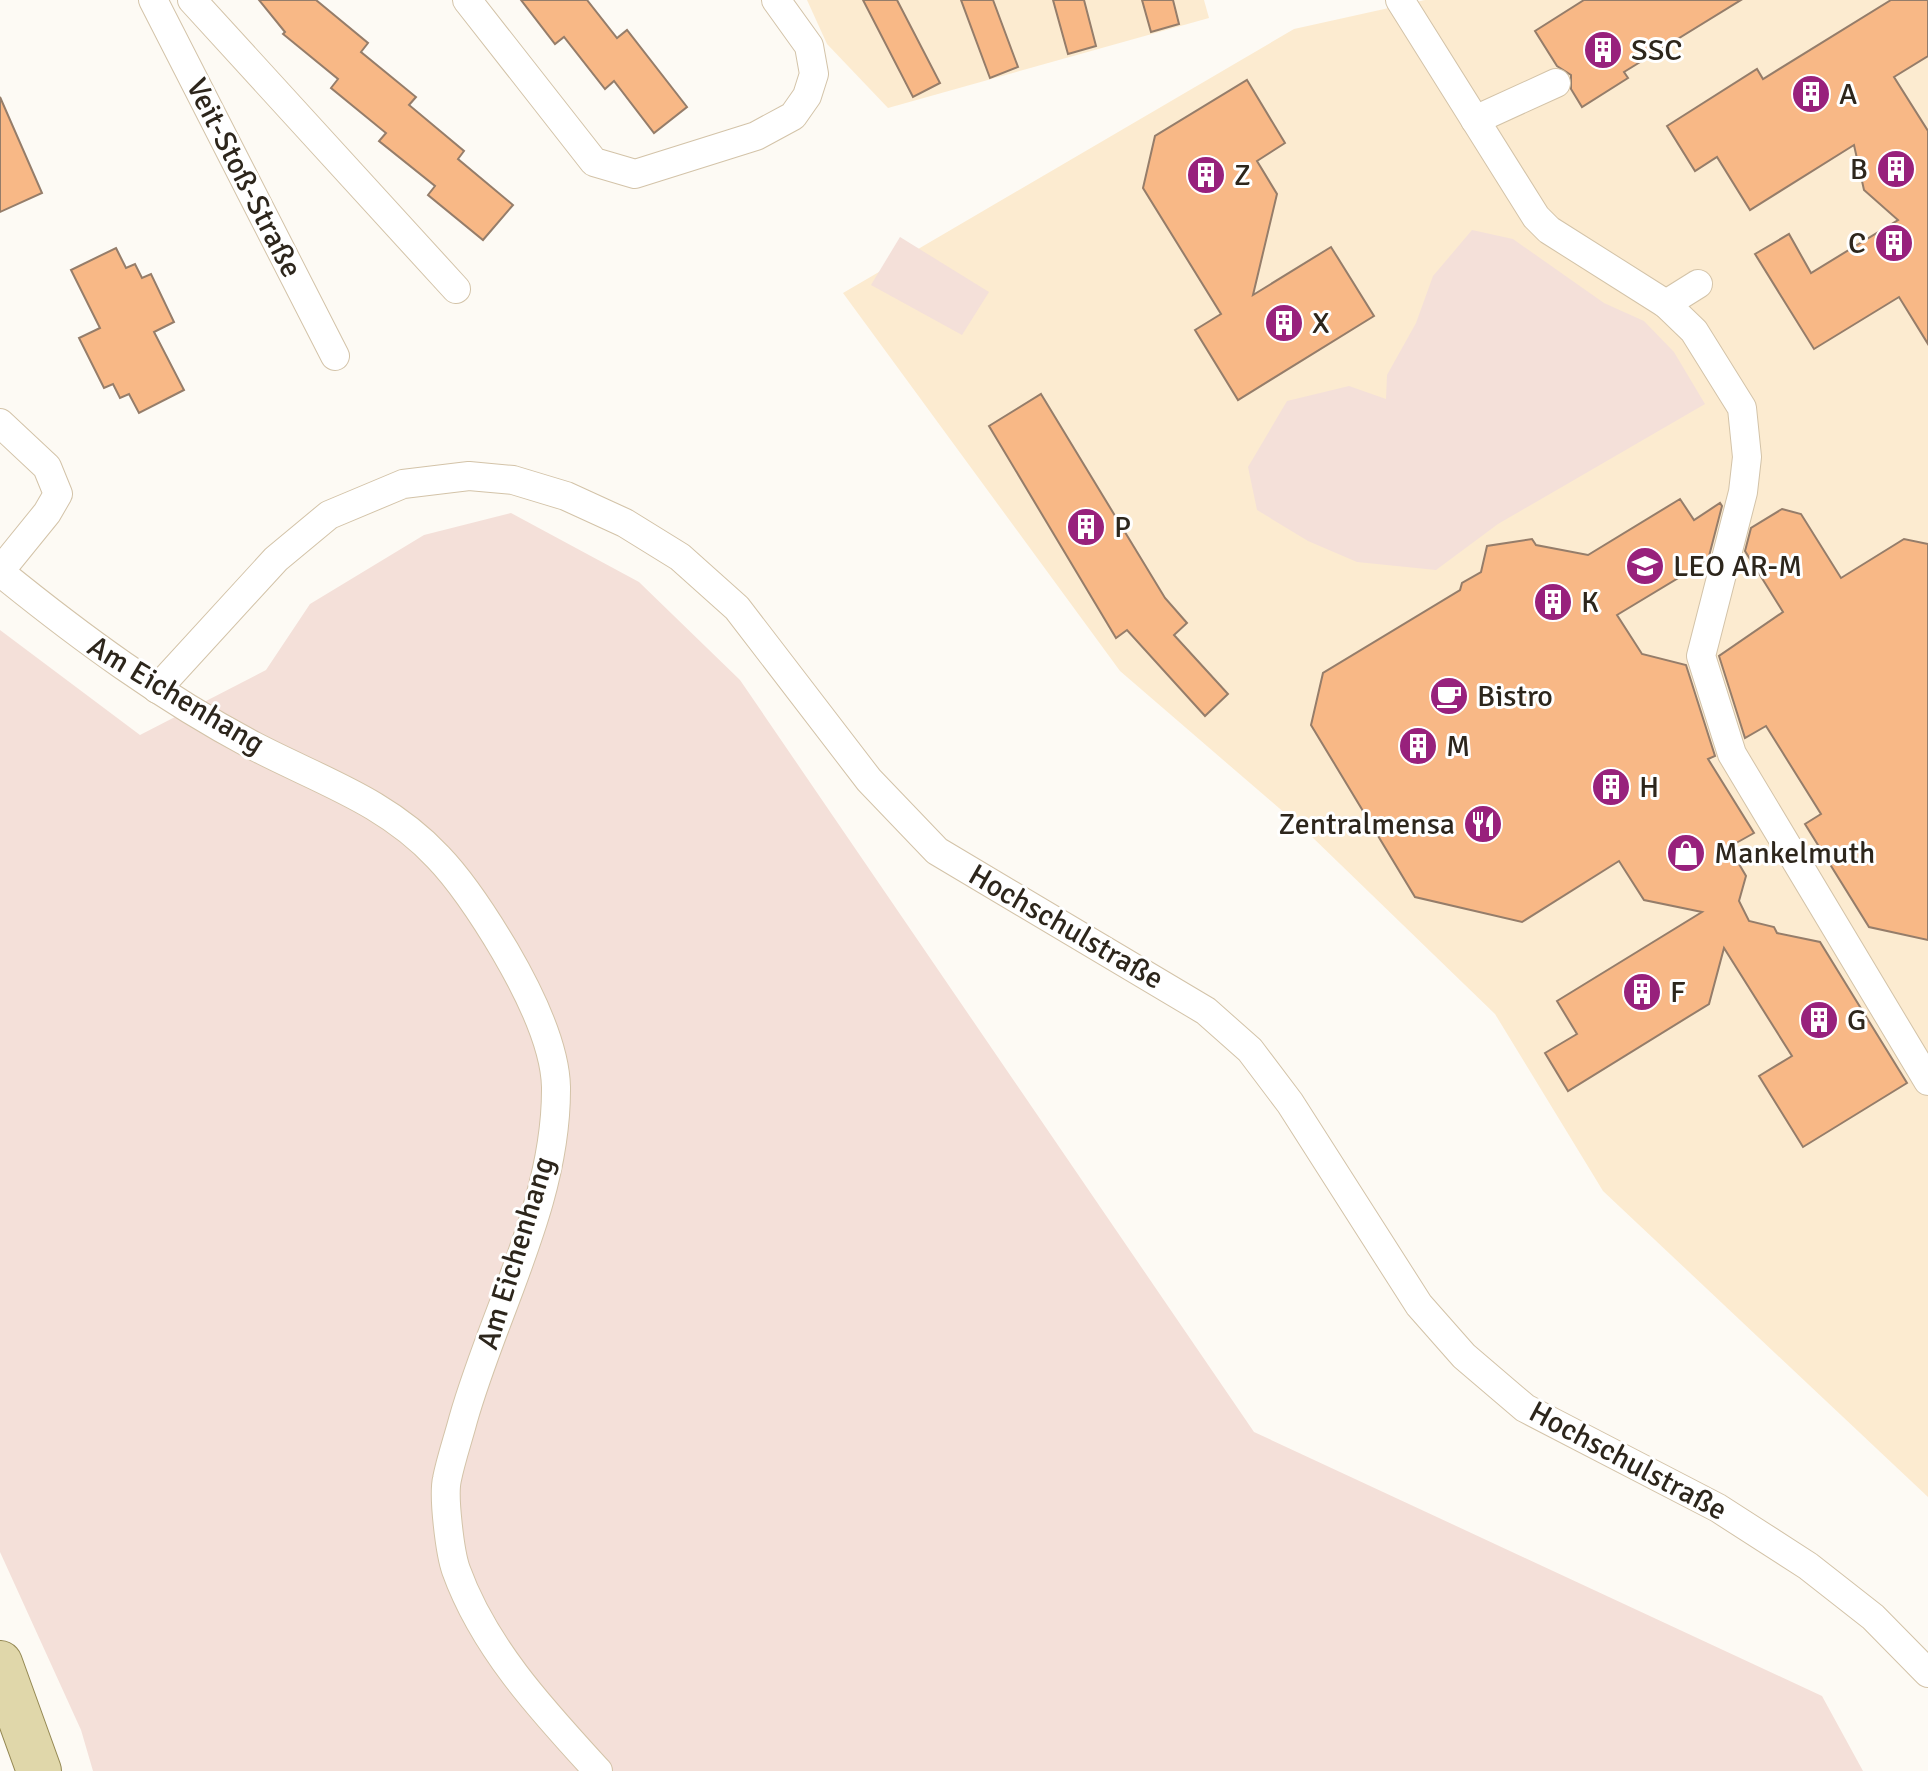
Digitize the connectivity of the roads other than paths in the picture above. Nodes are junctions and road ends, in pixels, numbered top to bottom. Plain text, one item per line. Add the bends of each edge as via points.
1 (153, 0) edge
2 (192, 0) edge
3 (467, 0) edge
4 (776, 0) edge
5 (1400, 0) edge
6 (1556, 83) dead end
7 (1475, 120) junction
8 (1698, 284) dead end
9 (456, 289) dead end
10 (1666, 304) junction
11 (335, 356) dead end
12 (0, 423) edge
13 (0, 572) edge
14 (157, 689) junction
15 (1928, 1081) edge
16 (0, 1663) edge
17 (1928, 1673) edge
18 (39, 1771) edge
19 (598, 1771) edge

1 - 11 street, Veit-Stoß-Straße
2 - 9 street, Veit-Stoß-Straße
3 - 4 street via 594,162 635,174 756,136 793,116 814,74 809,46
5 - 7 street
6 - 7 street
7 - 10 street via 1549,230
8 - 10 street
10 - 15 street via 1694,331 1742,408 1747,457 1743,492 1701,656 1732,754
12 - 13 street via 47,467 58,494
13 - 14 street, Am Eichenhang
14 - 17 street, Hochschulstraße via 276,559 329,515 403,484 469,476 513,480 566,496 625,523 680,557 737,608 869,780 937,851 1206,1011 1250,1050 1290,1103 1419,1305 1464,1356 1525,1408 1718,1508 1808,1566 1873,1617
14 - 19 street, Am Eichenhang via 256,747 365,799 437,856 490,925 534,1001 556,1084 548,1165 445,1484 455,1568 488,1636 539,1706
16 - 18 main road

